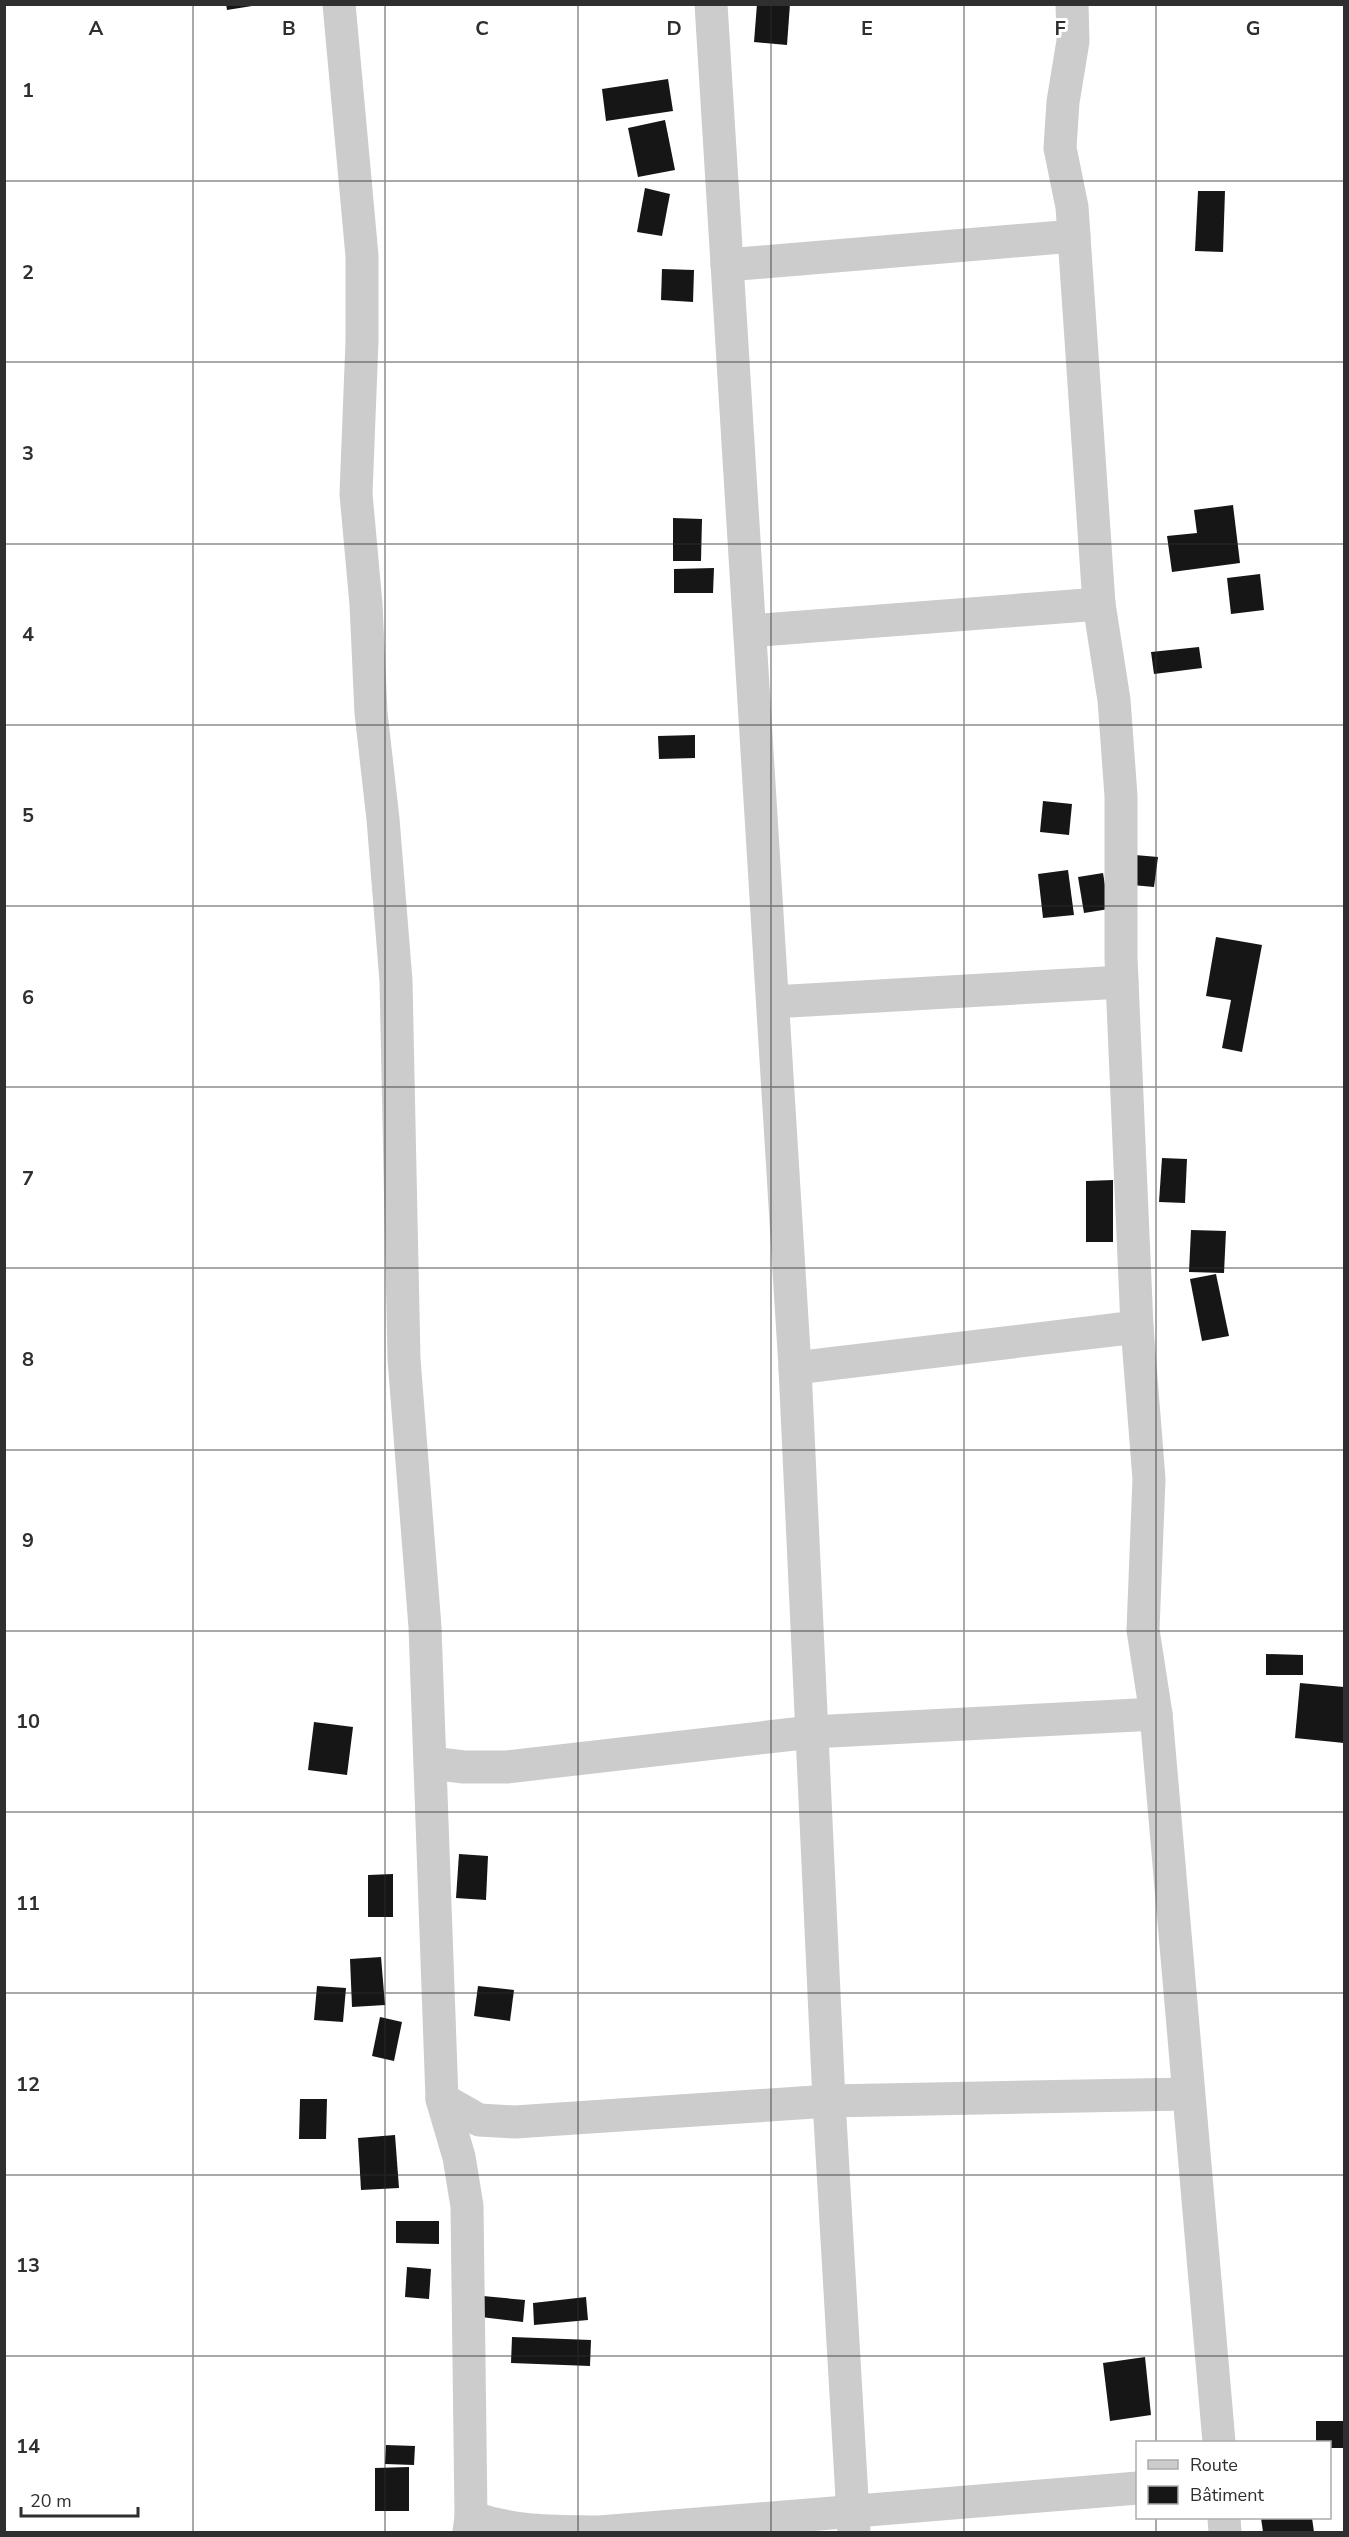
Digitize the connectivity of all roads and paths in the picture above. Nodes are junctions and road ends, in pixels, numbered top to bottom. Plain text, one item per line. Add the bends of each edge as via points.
1 (339, 4) edge
2 (711, 4) edge
3 (1072, 4) edge
4 (1074, 236) junction
5 (727, 265) junction
6 (1099, 604) junction
7 (750, 631) junction
8 (1122, 982) junction
9 (773, 1002) junction
10 (1137, 1327) junction
11 (795, 1368) junction
12 (1156, 1713) junction
13 (812, 1732) junction
14 (430, 1763) junction
15 (1187, 2094) junction
16 (442, 2099) junction
17 (829, 2100) junction
18 (1219, 2441) edge
19 (1136, 2488) edge
20 (853, 2521) edge
21 (470, 2525) edge

1 - 14 street via 362,256 356,494 396,981 404,1359 425,1627
2 - 5 street
3 - 4 street via 1073,41 1060,148
4 - 5 street
4 - 6 street
5 - 7 street
6 - 7 street
6 - 8 street via 1114,700 1121,796
7 - 9 street
8 - 9 street
8 - 10 street
9 - 11 street
10 - 11 street
10 - 12 street via 1149,1479 1143,1630
11 - 13 street
12 - 13 street
12 - 15 street
13 - 14 street via 506,1767
13 - 17 street
14 - 16 street
15 - 17 street
15 - 18 street
16 - 17 street via 479,2120 515,2122
16 - 21 street via 459,2157 467,2206
17 - 20 street
19 - 20 street
20 - 21 street via 600,2532

